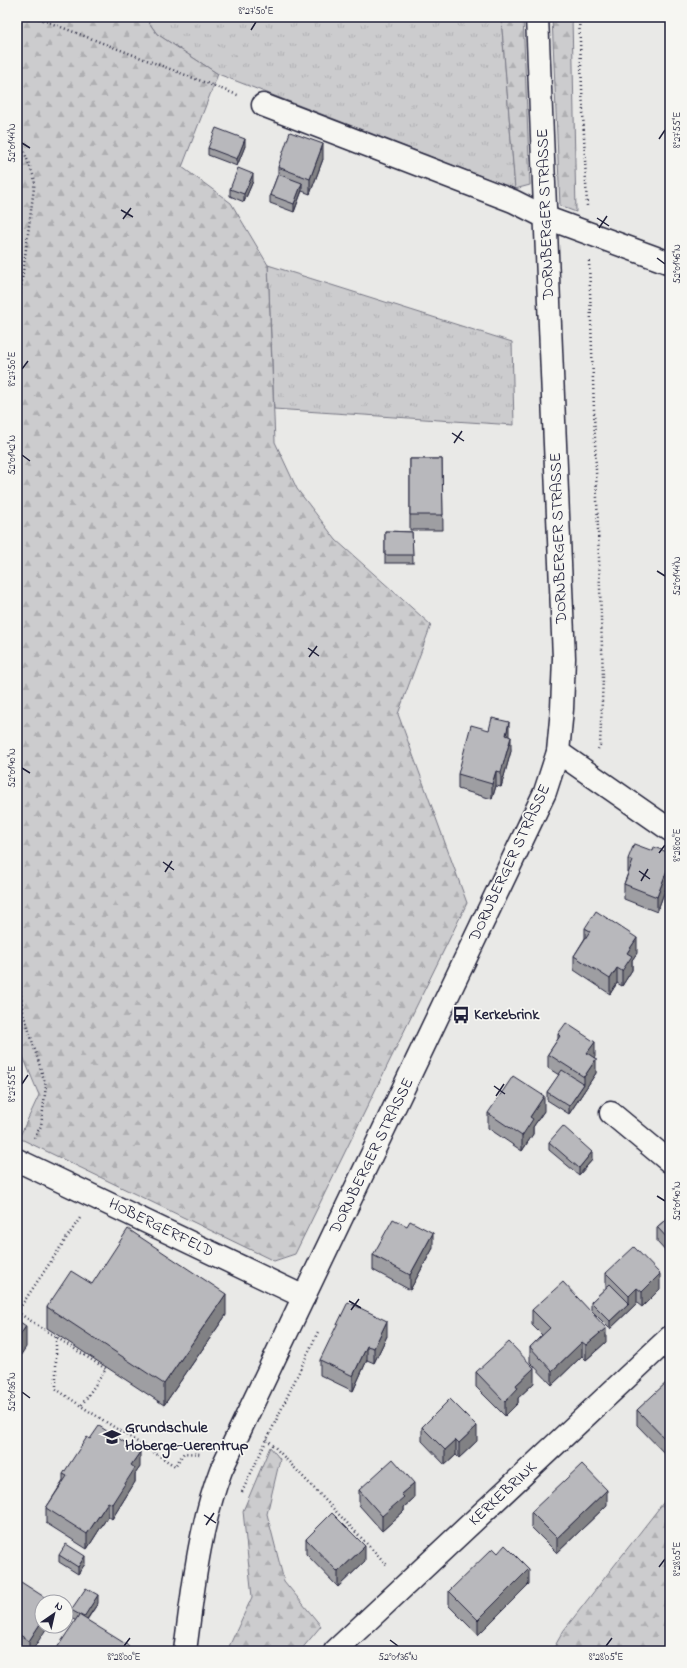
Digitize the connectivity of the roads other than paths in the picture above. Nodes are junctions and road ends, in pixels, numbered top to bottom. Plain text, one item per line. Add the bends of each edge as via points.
1 (537, 17) edge
2 (263, 105) road end
3 (547, 218) junction
4 (670, 263) edge
5 (558, 752) junction
6 (670, 830) edge
7 (611, 1113) dead end
8 (19, 1161) edge
9 (670, 1162) edge
10 (304, 1297) junction
11 (670, 1337) edge
12 (185, 1651) edge
13 (335, 1651) edge

1 - 3 street, DORNBERGER STRASSE
2 - 3 street via 513,201
3 - 4 street
3 - 5 street, DORNBERGER STRASSE via 564,658
5 - 6 street
5 - 10 street, DORNBERGER STRASSE via 542,799
7 - 9 street
8 - 10 street, HOBERGERFELD
10 - 12 street, DORNBERGER STRASSE via 227,1456 215,1487 197,1558
11 - 13 street, KERKEBRINK

